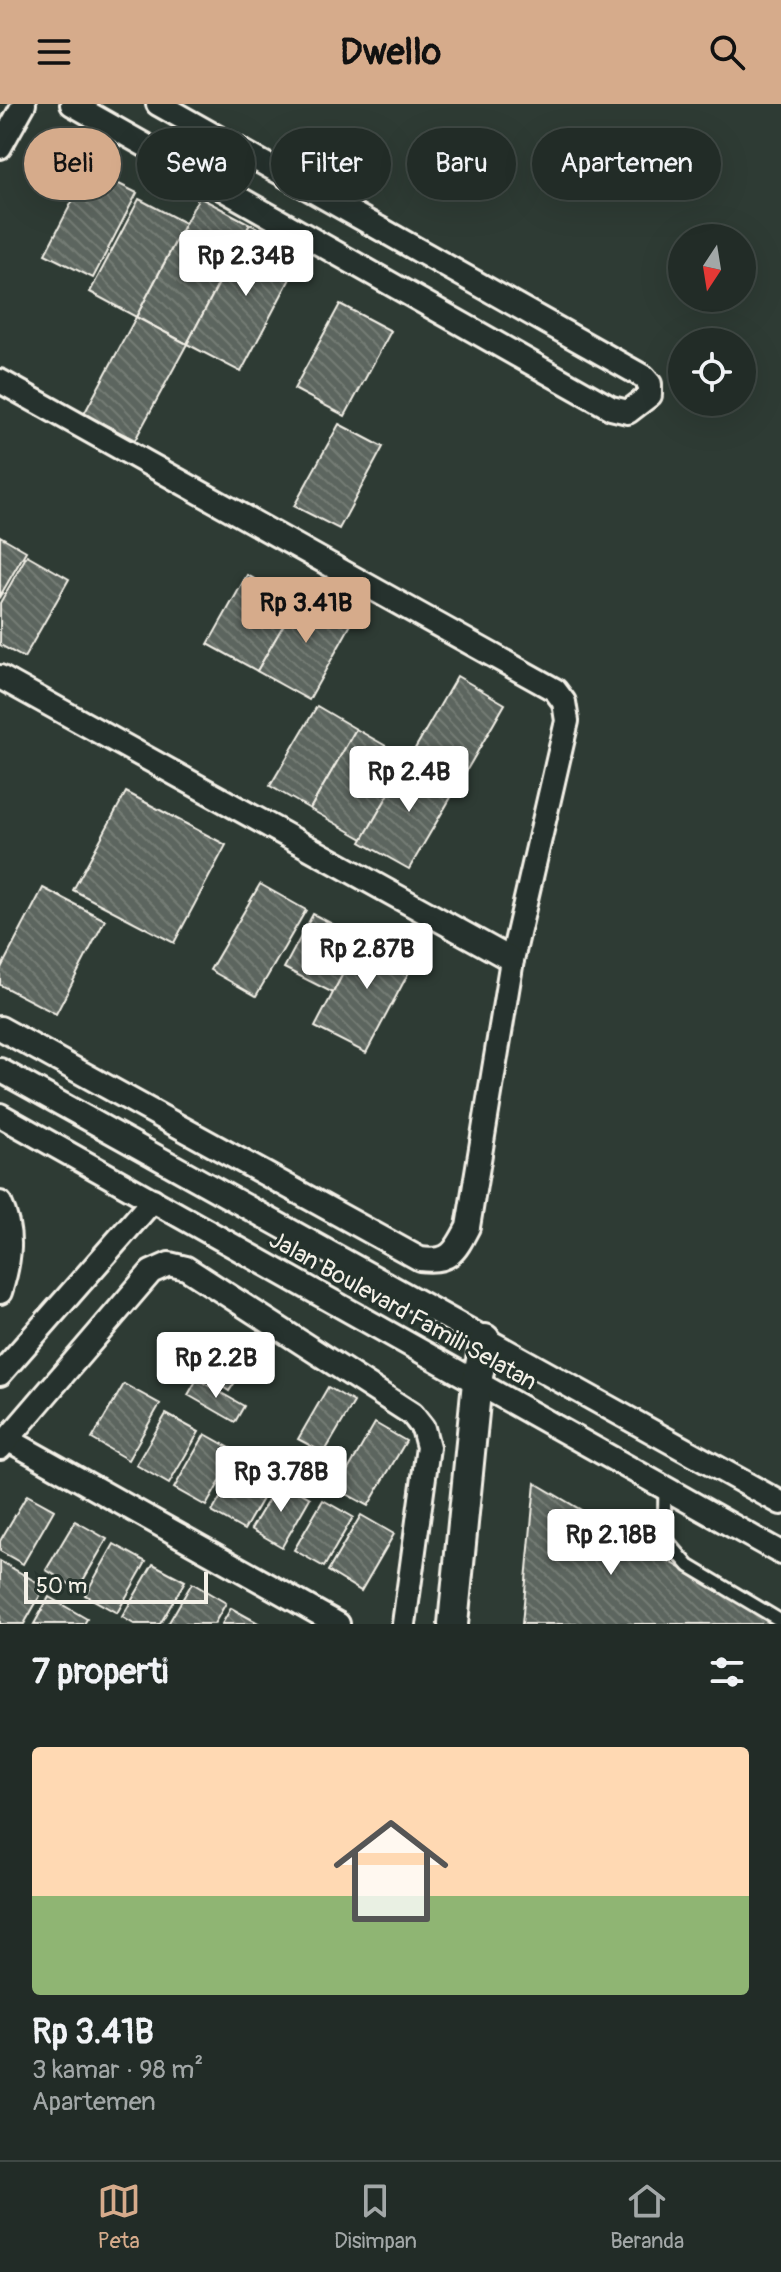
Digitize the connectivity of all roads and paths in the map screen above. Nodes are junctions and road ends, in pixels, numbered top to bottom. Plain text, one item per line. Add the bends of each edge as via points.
1 (24, 104) edge
2 (72, 104) edge
3 (158, 104) edge
4 (0, 147) edge
5 (0, 381) edge
6 (0, 677) edge
7 (512, 960) junction
8 (0, 1028) edge
9 (0, 1070) edge
10 (0, 1115) edge
11 (153, 1200) junction
12 (0, 1203) edge
13 (0, 1292) edge
14 (485, 1339) junction
15 (0, 1374) edge
16 (477, 1382) junction
17 (4, 1444) edge
18 (665, 1488) junction
19 (781, 1503) edge
20 (781, 1553) edge
21 (781, 1621) edge
22 (338, 1624) edge
23 (404, 1624) edge
24 (453, 1624) edge

1 - 4 street
2 - 3 street via 611,408 628,412 650,395 644,377
5 - 7 street via 555,690 564,702 567,721
6 - 7 street
7 - 8 street via 468,1227 456,1250 438,1261 420,1259
9 - 14 street, Jalan Boulevard Famili Selatan
10 - 11 street, Jalan Boulevard Famili Selatan
11 - 15 street
11 - 16 street, Jalan Boulevard Famili Selatan
12 - 13 street via 11,1253
14 - 16 street
14 - 19 street, Jalan Boulevard Famili Selatan
16 - 18 street, Jalan Boulevard Famili Selatan
16 - 24 street
17 - 22 street
17 - 23 street via 151,1272 169,1264 186,1268 412,1414 423,1428 428,1447
18 - 20 street, Jalan Boulevard Famili Selatan
18 - 21 lane via 664,1537 689,1566

